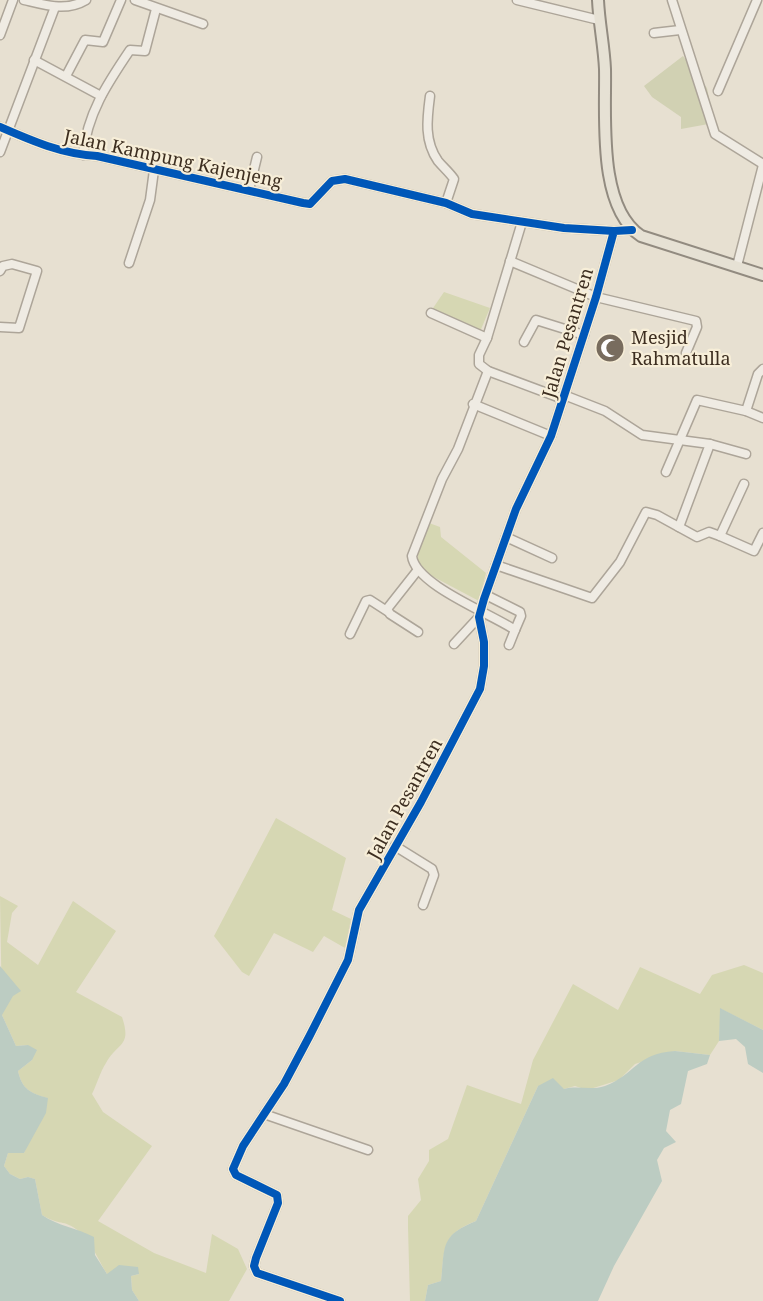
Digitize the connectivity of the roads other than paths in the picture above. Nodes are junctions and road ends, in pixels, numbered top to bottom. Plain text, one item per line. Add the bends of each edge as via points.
1 (13, 0) edge
2 (24, 0) edge
3 (86, 0) edge
4 (121, 0) edge
5 (135, 0) edge
6 (519, 0) edge
7 (598, 0) edge
8 (672, 0) edge
9 (757, 0) edge
10 (55, 7) junction
11 (156, 9) junction
12 (599, 20) junction
13 (203, 24) dead end
14 (680, 30) junction
15 (654, 33) dead end
16 (0, 35) edge
17 (34, 60) junction
18 (66, 76) junction
19 (718, 91) dead end
20 (101, 96) junction
21 (430, 96) dead end
22 (0, 127) edge
23 (9, 131) junction
24 (0, 152) edge
25 (83, 155) junction
26 (257, 157) dead end
27 (763, 165) edge
28 (154, 170) junction
29 (249, 190) junction
30 (446, 203) junction
31 (522, 222) junction
32 (632, 230) junction
33 (614, 231) junction
34 (510, 261) junction
35 (129, 263) dead end
36 (737, 266) junction
37 (0, 271) edge
38 (763, 275) edge
39 (596, 297) junction
40 (431, 313) dead end
41 (0, 327) edge
42 (584, 335) junction
43 (487, 338) junction
44 (524, 342) dead end
45 (686, 352) dead end
46 (763, 369) edge
47 (488, 371) junction
48 (564, 397) junction
49 (474, 404) junction
50 (746, 411) junction
51 (763, 418) edge
52 (551, 436) junction
53 (681, 440) junction
54 (710, 444) junction
55 (746, 454) dead end
56 (666, 472) dead end
57 (744, 484) dead end
58 (679, 527) junction
59 (763, 532) edge
60 (720, 536) junction
61 (506, 537) junction
62 (552, 558) dead end
63 (496, 565) junction
64 (417, 571) junction
65 (486, 595) junction
66 (387, 611) junction
67 (480, 615) junction
68 (515, 630) junction
69 (418, 632) dead end
70 (350, 634) dead end
71 (454, 644) dead end
72 (509, 645) dead end
73 (395, 846) junction
74 (423, 905) dead end
75 (264, 1114) junction
76 (368, 1150) dead end
77 (340, 1301) edge

1 - 16 street
2 - 10 street
3 - 10 street
4 - 18 street via 105,39 99,43 85,40
5 - 11 street
6 - 12 street
7 - 12 main road
8 - 14 street
9 - 19 street
10 - 17 street
11 - 13 street
11 - 20 street via 145,51 130,50
12 - 32 main road via 605,68 606,160 622,213
14 - 15 street
14 - 27 street via 715,134
17 - 18 street
17 - 23 street
18 - 20 street
20 - 25 street via 85,134
21 - 30 street via 427,138 437,160 454,179
22 - 23 street, Jalan Kampung Kajenjeng
23 - 24 street
23 - 25 street, Jalan Kampung Kajenjeng via 42,146
25 - 28 street, Jalan Kampung Kajenjeng
26 - 29 street
27 - 36 street
28 - 29 street, Jalan Kampung Kajenjeng
28 - 35 street via 150,200
29 - 30 street, Jalan Kampung Kajenjeng via 310,204 332,181 345,179
30 - 31 street, Jalan Kampung Kajenjeng via 472,214
31 - 33 street, Jalan Kampung Kajenjeng
31 - 34 street
32 - 33 street
32 - 36 main road
33 - 39 street, Jalan Pesantren
34 - 39 street
34 - 43 street
36 - 38 main road
37 - 41 street via 12,264 37,270 19,328
39 - 42 street, Jalan Pesantren
39 - 45 street via 696,321
40 - 43 street
42 - 44 street via 536,320
42 - 48 street, Jalan Pesantren
43 - 47 street via 478,360 481,368
46 - 50 street
47 - 48 street
47 - 49 street
48 - 52 street, Jalan Pesantren
48 - 53 street via 605,411 642,435
49 - 52 street
49 - 64 street via 412,556
50 - 51 street
50 - 53 street via 697,400
52 - 61 street, Jalan Pesantren
53 - 54 street
53 - 56 street
54 - 55 street
54 - 58 street
57 - 60 street
58 - 60 street via 699,536 709,532
58 - 63 street via 646,512 620,562 592,597
59 - 60 street via 754,551
61 - 62 street
61 - 63 street, Jalan Pesantren
63 - 65 street, Jalan Pesantren
64 - 66 street
64 - 67 street
65 - 67 street, Jalan Pesantren
65 - 68 street via 520,612
66 - 69 street
66 - 70 street via 366,600
67 - 68 street
67 - 71 street
67 - 73 street, Jalan Pesantren via 484,658 480,689
68 - 72 street
73 - 74 street via 432,869 434,875
73 - 75 street, Jalan Pesantren via 359,910 348,960 284,1084
75 - 76 street
75 - 77 street, Jalan Pesantren via 233,1169 236,1175 277,1195 278,1203 254,1266 257,1273

